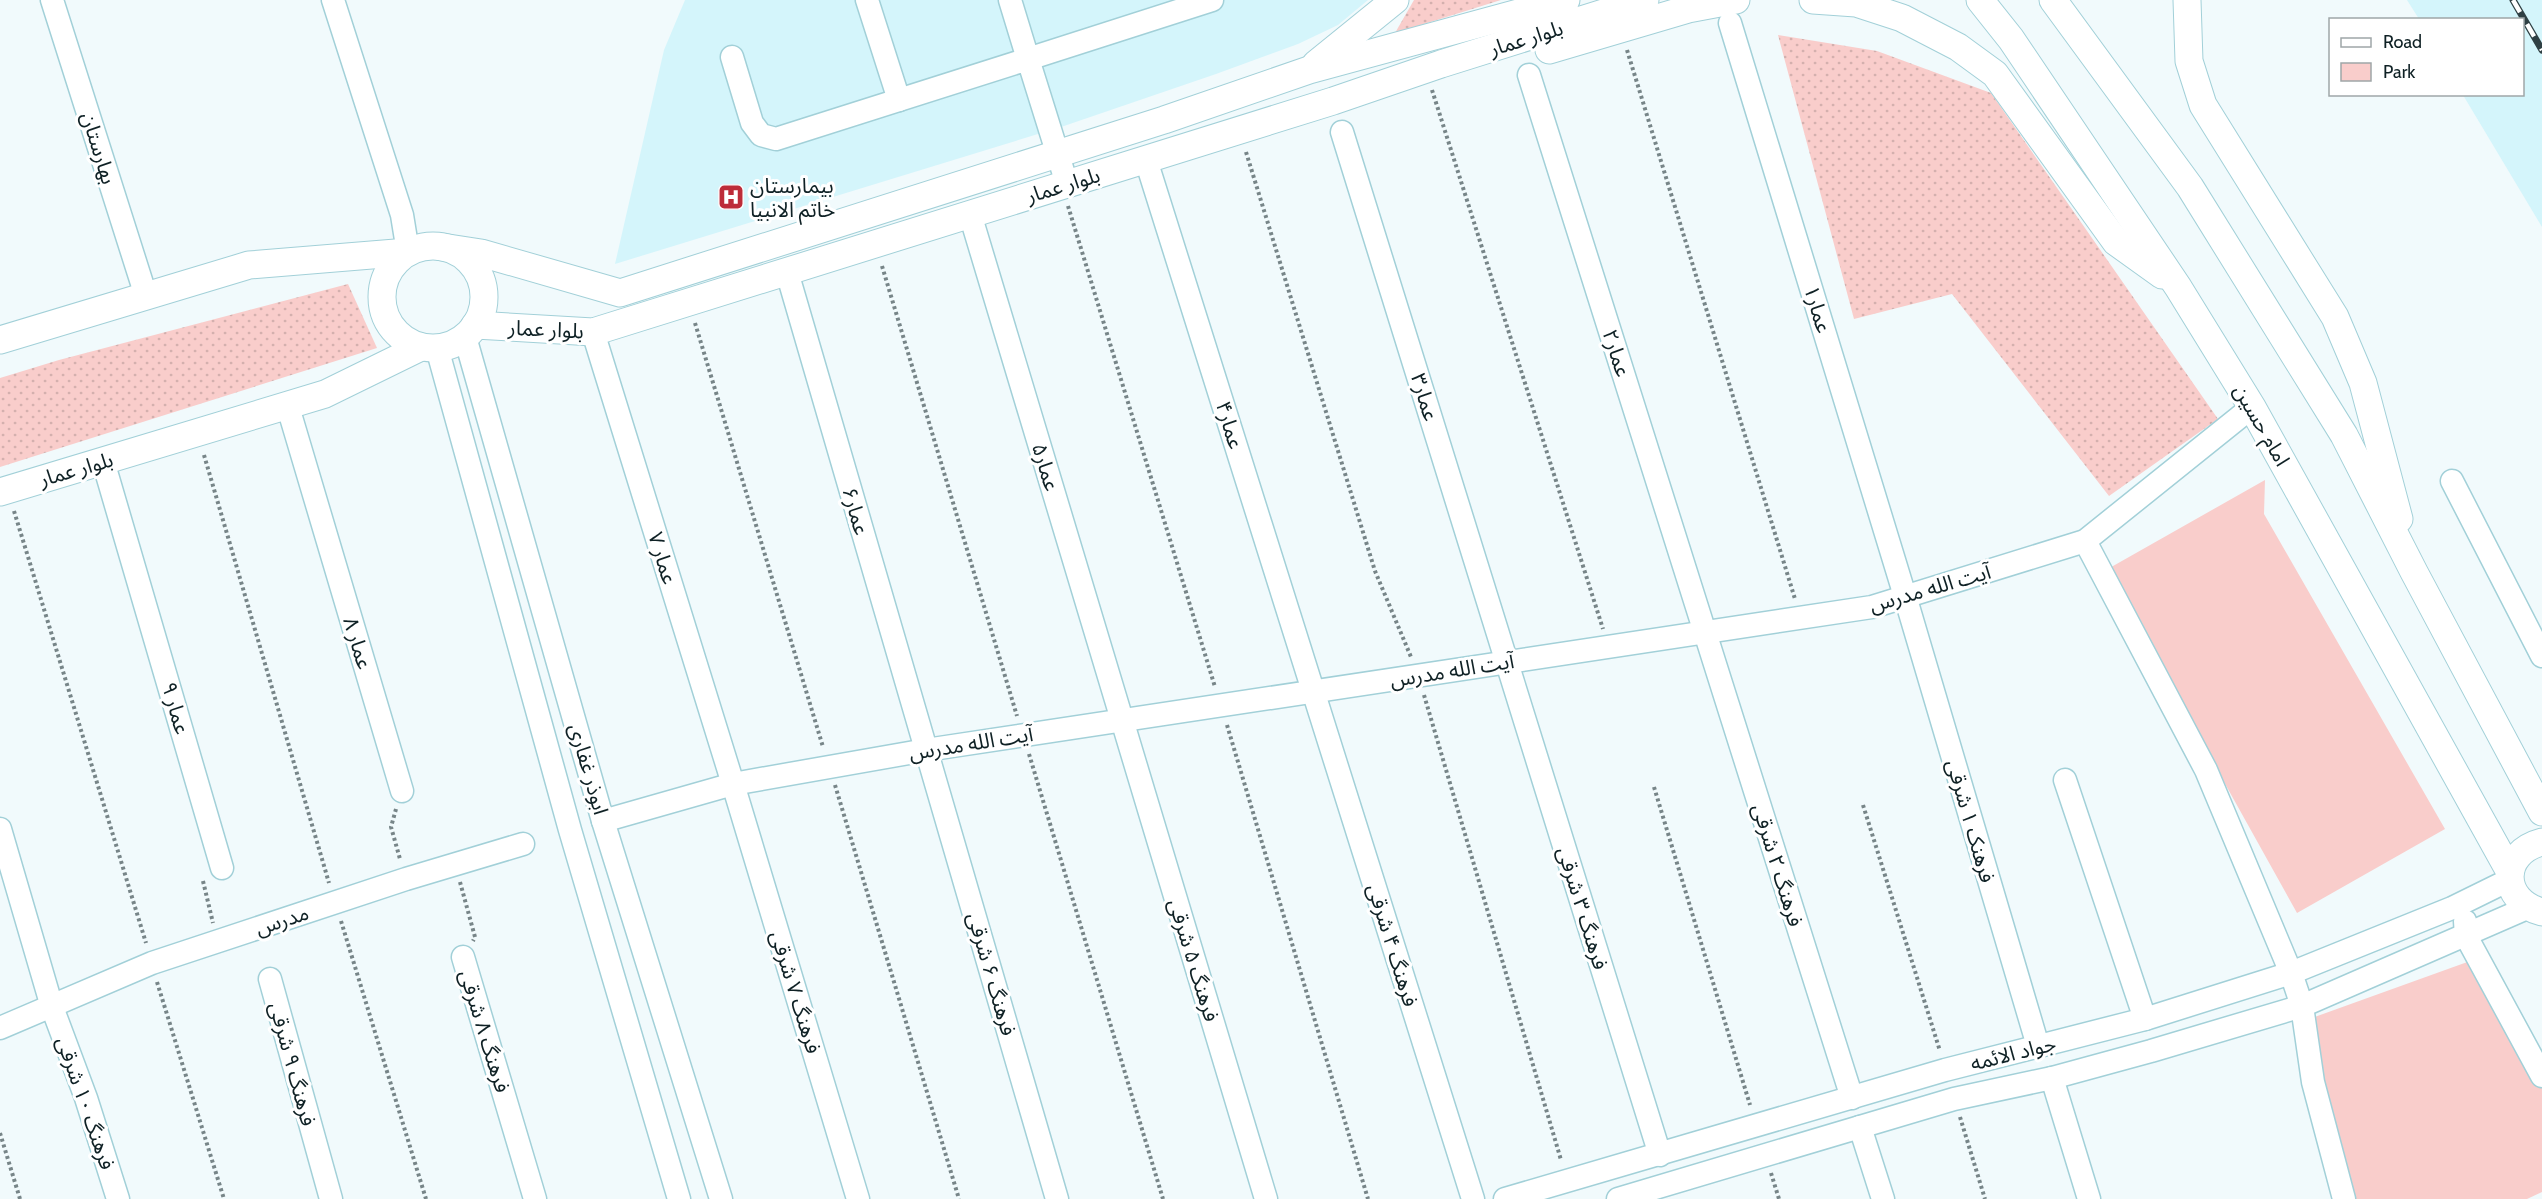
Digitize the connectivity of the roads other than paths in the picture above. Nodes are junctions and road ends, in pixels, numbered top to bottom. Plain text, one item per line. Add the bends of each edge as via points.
1 (52, 0) edge
2 (333, 0) edge
3 (867, 0) edge
4 (1010, 0) edge
5 (1212, 0) edge
6 (1395, 0) edge
7 (1566, 0) edge
8 (1645, 0) edge
9 (1813, 0) edge
10 (1980, 0) edge
11 (2053, 0) edge
12 (2187, 0) edge
13 (1733, 11) edge
14 (732, 57) dead end
15 (1028, 59) junction
16 (1433, 66) junction
17 (1308, 70) junction
18 (1529, 75) dead end
19 (899, 100) junction
20 (1342, 132) dead end
21 (1057, 153) junction
22 (1146, 160) junction
23 (1067, 184) junction
24 (970, 214) junction
25 (425, 248) junction
26 (787, 272) junction
27 (2178, 287) junction
28 (146, 296) junction
29 (470, 331) junction
30 (593, 332) junction
31 (0, 340) edge
32 (429, 348) junction
33 (288, 407) junction
34 (2252, 407) junction
35 (103, 461) junction
36 (2452, 481) dead end
37 (4, 491) edge
38 (2085, 541) junction
39 (2414, 572) junction
40 (1905, 597) junction
41 (1705, 632) junction
42 (2542, 656) edge
43 (1507, 662) junction
44 (1313, 691) junction
45 (1122, 720) junction
46 (926, 750) junction
47 (2065, 780) dead end
48 (733, 784) junction
49 (402, 791) road end
50 (2542, 812) edge
51 (603, 821) junction
52 (0, 829) edge
53 (2542, 842) edge
54 (522, 844) dead end
55 (222, 868) road end
56 (2510, 875) junction
57 (2452, 908) junction
58 (2536, 916) edge
59 (2466, 936) junction
60 (463, 957) road end
61 (2291, 974) junction
62 (270, 979) dead end
63 (2302, 1006) junction
64 (52, 1007) junction
65 (2145, 1019) junction
66 (0, 1028) edge
67 (2038, 1046) junction
68 (2542, 1076) edge
69 (2052, 1078) junction
70 (1852, 1098) junction
71 (1860, 1127) junction
72 (1660, 1155) junction
73 (1673, 1191) edge
74 (118, 1199) edge
75 (331, 1199) edge
76 (536, 1199) edge
77 (680, 1199) edge
78 (721, 1199) edge
79 (858, 1199) edge
80 (1057, 1199) edge
81 (1266, 1199) edge
82 (1473, 1199) edge
83 (1505, 1199) edge
84 (1618, 1199) edge
85 (1883, 1199) edge
86 (2089, 1199) edge
87 (2344, 1199) edge

1 - 28 street, بهارستان
2 - 25 street via 402,215
3 - 19 street
4 - 15 street
5 - 15 street
6 - 17 main road
7 - 17 main road, بلوار عمار
8 - 16 main road, بلوار عمار
9 - 27 main road via 1856,3 1902,18 1958,47 1995,74 2116,242
10 - 27 main road, امام حسین via 2011,39
11 - 39 main road via 2190,187 2344,435
12 - 39 main road via 2189,61 2203,105 2335,317 2363,383
13 - 16 main road via 1688,9 1519,58
13 - 40 street, عمار۱
14 - 19 street via 752,123 761,135 777,139
15 - 19 street
15 - 21 street
16 - 22 main road, بلوار عمار
17 - 21 main road, بلوار عمار
18 - 41 street, عمار۲
20 - 43 street, عمار۳
21 - 23 street
21 - 25 main road, بلوار عمار via 620,293 481,253
22 - 23 main road, بلوار عمار
22 - 44 street, عمار۴
23 - 24 main road, بلوار عمار
24 - 26 main road, بلوار عمار
24 - 45 street, عمار۵
25 - 28 main road, بلوار عمار via 249,266
25 - 29 main road via 458,253 472,264 481,279 482,311
25 - 32 main road via 395,262 385,277 382,294 384,312 392,328 405,340
26 - 30 main road, بلوار عمار
26 - 46 street, عمار۶
27 - 34 main road, امام حسین
28 - 31 main road, بلوار عمار
29 - 30 main road, بلوار عمار
29 - 32 main road via 452,345
29 - 51 street, ابوذر غفاری
30 - 48 street, عمار ۷
32 - 33 main road, بلوار عمار
32 - 77 street, ابوذر غفاری
33 - 35 main road, بلوار عمار
33 - 49 street, عمار ۸
34 - 38 street, آیت الله مدرس
34 - 56 main road, امام حسین
35 - 37 main road, بلوار عمار
35 - 55 street, عمار ۹
36 - 42 street
38 - 40 street, آیت الله مدرس
38 - 61 street via 2206,770
39 - 50 main road
40 - 41 street, آیت الله مدرس via 1872,607
40 - 67 street, فرهنک ۱ شرقی
41 - 43 street, آیت الله مدرس
41 - 70 street, فرهنگ ۲ شرقی
43 - 44 street, آیت الله مدرس
43 - 72 street, فرهنگ ۳ شرقی
44 - 45 street, آیت الله مدرس
44 - 82 street, فرهنگ ۴ شرقی
45 - 46 street, آیت الله مدرس
45 - 81 street, فرهنگ ۵ شرقی
46 - 48 street, آیت الله مدرس
46 - 80 street, فرهنگ ۶ شرقی
47 - 65 street
48 - 51 street, آیت الله مدرس
48 - 79 street, فرهنگ ۷ شرقی
51 - 78 street, ابوذر غفاری
52 - 64 street, فرهنگ ۱۰ شرقی
53 - 56 main road via 2516,856
54 - 64 street, مدرس via 152,963
56 - 57 street, جواد الائمه
56 - 58 main road, امام حسین via 2517,898
57 - 59 street via 2463,916
57 - 61 street, جواد الائمه
58 - 59 street, جواد الائمه
59 - 63 street, جواد الائمه
59 - 68 street
60 - 76 street, فرهنگ ۸ شرقی
61 - 63 street
61 - 65 street, جواد الائمه
62 - 75 street, فرهنگ ۹ شرقی
63 - 69 street, جواد الائمه
63 - 87 street via 2313,1082
64 - 66 street, مدرس
64 - 74 street, فرهنگ ۱۰ شرقی
65 - 67 street, جواد الائمه
67 - 70 street, جواد الائمه
69 - 71 street, جواد الائمه via 1954,1099
69 - 86 street
70 - 72 street, جواد الائمه
71 - 73 street, جواد الائمه
71 - 85 street
72 - 83 street, جواد الائمه
73 - 84 street, جواد الائمه

